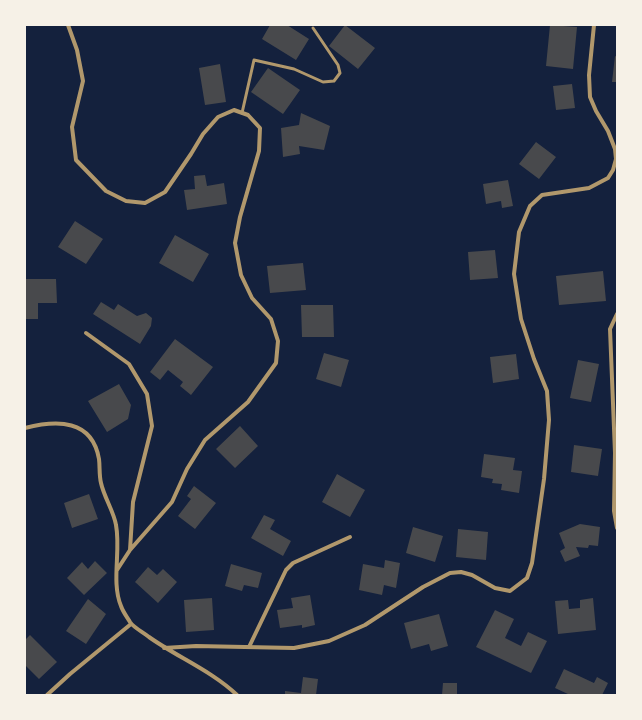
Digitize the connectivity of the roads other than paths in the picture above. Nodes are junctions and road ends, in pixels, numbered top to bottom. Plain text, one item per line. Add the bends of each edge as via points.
1 (68, 25) edge
2 (594, 25) edge
3 (313, 28) dead end
4 (242, 113) junction
5 (617, 314) edge
6 (86, 333) dead end
7 (25, 428) edge
8 (617, 528) edge
9 (350, 538) dead end
10 (130, 550) junction
11 (117, 570) junction
12 (131, 624) junction
13 (249, 647) junction
14 (164, 648) junction
15 (47, 695) edge
16 (237, 695) edge

1 - 4 street via 77,50 83,81 72,127 76,160 106,191 126,201 145,203 165,192 203,134 218,116 234,110
2 - 13 street via 589,75 590,97 615,149 613,170 608,178 589,188 542,195 530,206 519,232 514,274 521,319 547,391 549,420 544,479 532,563 527,578 510,591 495,588 472,575 450,573 423,587 365,625 328,641 294,648
3 - 4 lane via 338,65 340,73 334,81 323,82 294,69 254,60
4 - 10 street via 248,115 260,128 259,151 235,243 241,274 252,298 271,320 278,341 276,363 248,402 205,440 187,469 172,502
5 - 8 street via 610,329 615,454 614,511
6 - 10 street via 129,364 147,394 152,426 133,502
7 - 11 street via 54,422 68,424 87,432 93,440 99,458 100,481 116,524
9 - 13 street via 293,563 286,570
10 - 11 street
11 - 12 street via 117,591 121,607
12 - 14 street
12 - 15 street
13 - 14 street
14 - 16 street via 226,685

